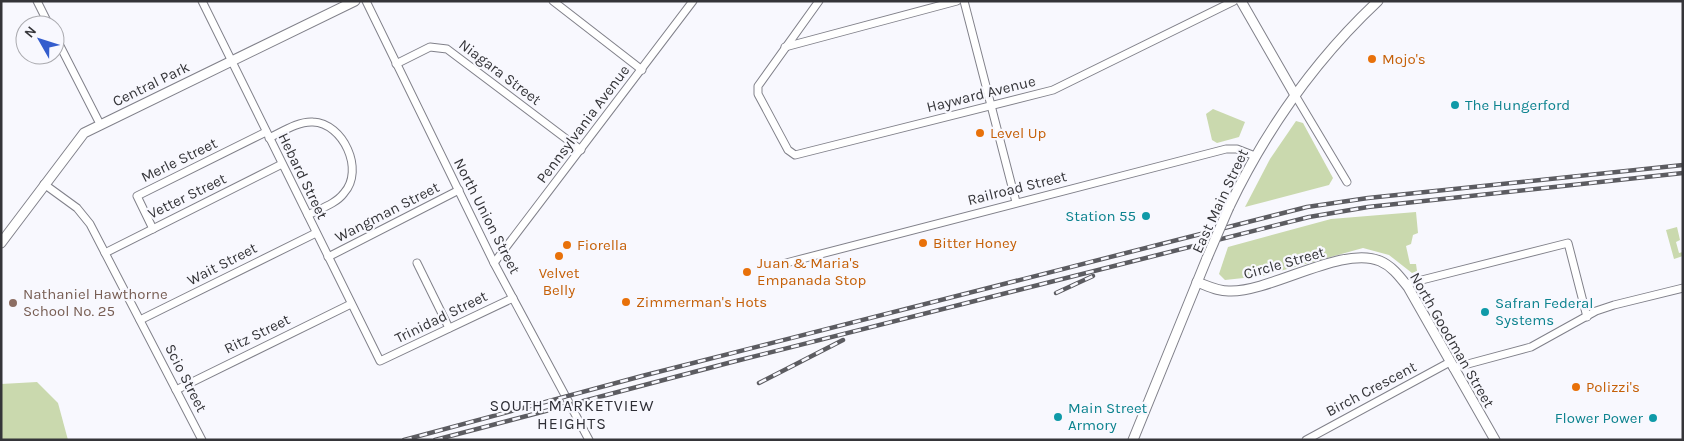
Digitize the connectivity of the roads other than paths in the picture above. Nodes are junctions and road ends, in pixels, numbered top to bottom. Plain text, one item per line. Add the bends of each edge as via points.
1 (37, 1) edge
2 (202, 1) edge
3 (355, 1) edge
4 (366, 1) edge
5 (553, 1) edge
6 (693, 1) edge
7 (819, 1) edge
8 (957, 1) edge
9 (964, 1) edge
10 (1234, 1) edge
11 (1241, 1) edge
12 (1378, 1) edge
13 (45, 15) edge
14 (784, 48) junction
15 (65, 56) edge
16 (230, 60) junction
17 (396, 64) junction
18 (642, 70) junction
19 (1295, 95) junction
20 (991, 106) junction
21 (100, 124) junction
22 (268, 135) junction
23 (582, 150) junction
24 (1255, 156) junction
25 (282, 164) junction
26 (1347, 182) dead end
27 (44, 184) junction
28 (459, 190) junction
29 (1016, 202) junction
30 (308, 215) junction
31 (153, 229) junction
32 (316, 233) junction
33 (1, 243) edge
34 (104, 254) junction
35 (328, 257) junction
36 (1379, 260) joint
37 (494, 262) junction
38 (417, 263) dead end
39 (786, 263) dead end
40 (1198, 282) junction
41 (1406, 284) junction
42 (1683, 288) edge
43 (513, 298) junction
44 (351, 304) junction
45 (1587, 317) junction
46 (140, 320) junction
47 (449, 328) junction
48 (380, 361) joint
49 (1452, 365) junction
50 (176, 390) junction
51 (202, 440) edge
52 (588, 440) edge
53 (1133, 440) edge
54 (1306, 440) edge
55 (1494, 440) edge

1 - 13 street
2 - 16 street, Hebard Street
3 - 16 main road, Central Park
4 - 17 street, North Union Street
5 - 18 street
6 - 18 street, Pennsylvania Avenue
7 - 14 street
8 - 14 street
9 - 20 street
10 - 20 street, Hayward Avenue via 1058,88
11 - 19 main road
12 - 19 main road, East Main Street
14 - 20 street, Hayward Avenue via 761,79 758,89 788,150 795,155
15 - 21 street
16 - 21 main road, Central Park
16 - 22 street, Hebard Street
17 - 23 street, Niagara Street via 430,47 447,49
17 - 28 street, North Union Street
18 - 23 street, Pennsylvania Avenue
19 - 24 main road, East Main Street
19 - 26 street
20 - 29 street
21 - 27 main road, Central Park via 78,139
22 - 25 street, Hebard Street
22 - 30 street via 309,122 326,124 340,138 352,165 351,182 342,196
22 - 31 street, Merle Street via 137,196
23 - 37 street, Pennsylvania Avenue
24 - 29 street, Railroad Street via 1237,149 1226,149
24 - 40 main road, East Main Street, bridge via 1229,207
25 - 30 street, Hebard Street
25 - 31 street, Vetter Street
27 - 33 main road, Central Park
27 - 34 street, Scio Street via 85,216
28 - 35 street, Wangman Street
28 - 37 street, North Union Street
29 - 39 street, Railroad Street
30 - 32 street, Hebard Street
31 - 34 street, Vetter Street
32 - 35 street, Hebard Street
32 - 46 street, Wait Street
34 - 46 street, Scio Street
35 - 44 street, Hebard Street
36 - 40 main road, Circle Street via 1354,257 1255,288 1230,292
36 - 41 main road, North Goodman Street
37 - 43 street, North Union Street
38 - 47 street
40 - 53 main road, East Main Street
41 - 45 street via 1568,243
41 - 49 main road, North Goodman Street
42 - 45 street, Birch Crescent via 1614,305
43 - 47 street, Trinidad Street
43 - 52 street, North Union Street
44 - 48 street, Hebard Street
44 - 50 street, Ritz Street
45 - 49 street, Birch Crescent via 1531,347
46 - 50 street, Scio Street
47 - 48 street, Trinidad Street
49 - 54 street, Birch Crescent
49 - 55 main road, North Goodman Street
50 - 51 street, Scio Street

